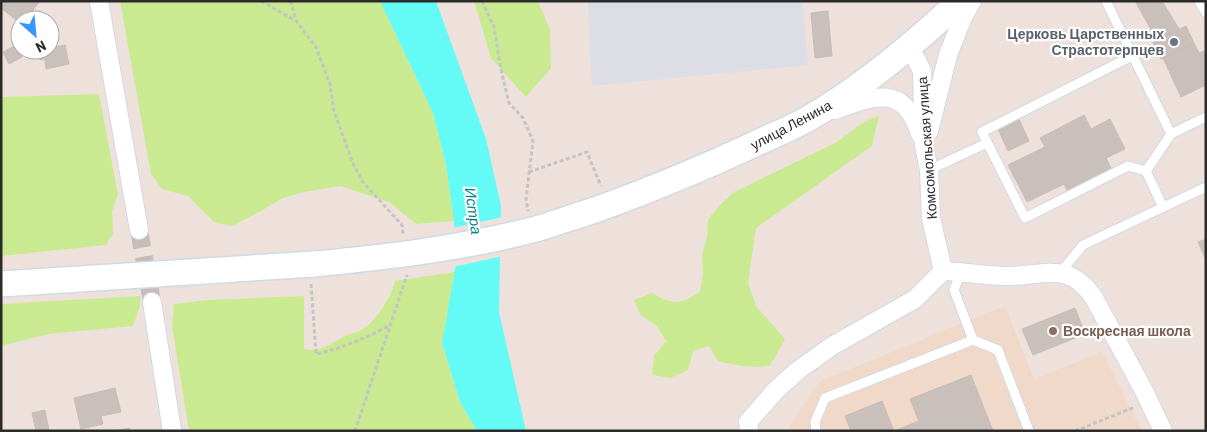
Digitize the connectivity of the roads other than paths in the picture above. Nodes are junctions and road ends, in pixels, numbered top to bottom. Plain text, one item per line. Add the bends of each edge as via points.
1 (99, 1) edge
2 (960, 1) edge
3 (972, 1) edge
4 (1106, 1) edge
5 (1199, 1) edge
6 (1206, 13) edge
7 (907, 49) junction
8 (1132, 56) junction
9 (1206, 117) edge
10 (804, 121) junction
11 (1171, 134) junction
12 (987, 143) junction
13 (924, 146) junction
14 (929, 170) junction
15 (1146, 172) junction
16 (1206, 187) edge
17 (1163, 207) junction
18 (139, 230) tunnel mouth
19 (943, 271) junction
20 (961, 272) junction
21 (1060, 273) junction
22 (1, 284) edge
23 (152, 302) tunnel mouth
24 (973, 340) junction
25 (172, 431) edge
26 (749, 431) edge
27 (816, 431) edge
28 (1029, 431) edge
29 (1163, 431) edge

1 - 18 street
2 - 7 main road, улица Ленина
3 - 13 street via 948,55
4 - 8 lane
5 - 6 lane
7 - 10 main road, улица Ленина via 856,88
7 - 13 street, Комсомольская улица via 922,72
8 - 11 lane
8 - 12 lane via 982,132
9 - 11 lane
10 - 13 street via 853,103 890,97 907,107 916,121
10 - 22 main road, улица Ленина, bridge via 666,184 601,201 537,228 452,247 313,272
11 - 15 lane
12 - 14 lane
12 - 15 lane via 1026,218 1128,166
13 - 14 street, Комсомольская улица
14 - 19 street, Комсомольская улица via 931,218
15 - 17 lane
16 - 17 lane
17 - 21 lane via 1083,245
19 - 20 street
19 - 26 street via 915,299 832,346 797,371 748,422
20 - 21 street via 1002,276
20 - 24 lane via 954,290
21 - 29 street via 1072,276 1092,296
23 - 25 street
24 - 27 lane via 825,398 815,422
24 - 28 lane via 998,350

